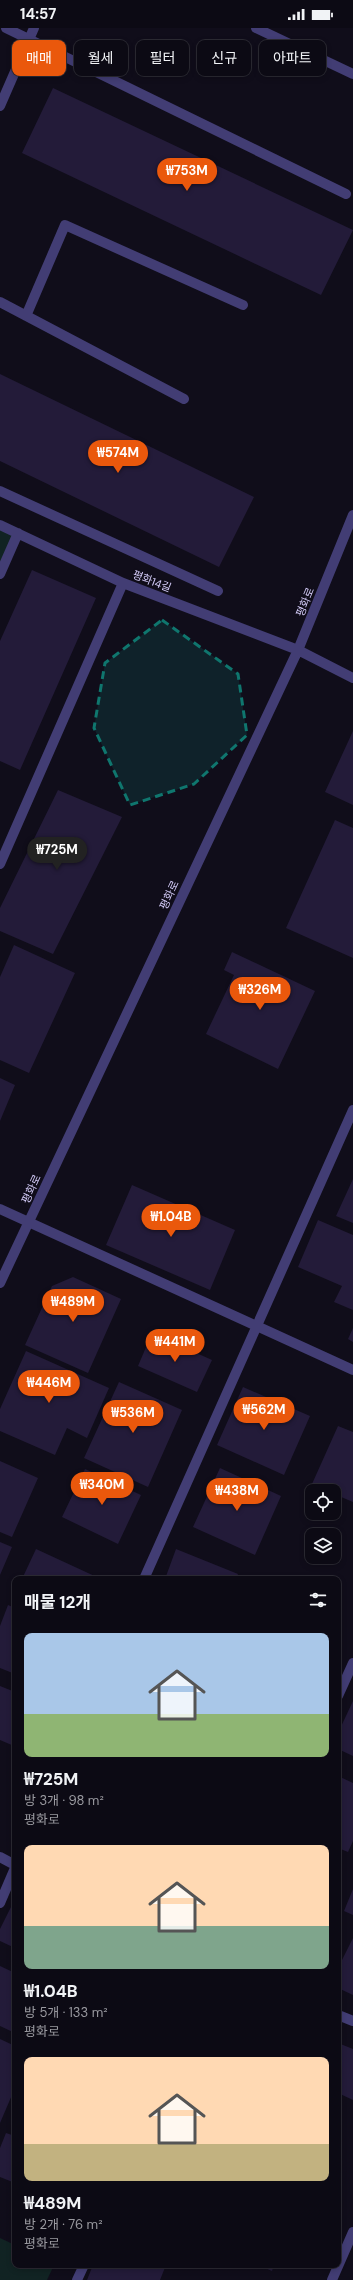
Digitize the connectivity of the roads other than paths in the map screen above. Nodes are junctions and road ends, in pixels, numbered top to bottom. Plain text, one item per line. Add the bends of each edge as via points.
1 (6, 28) edge
2 (34, 28) edge
3 (256, 28) edge
4 (29, 39) junction
5 (353, 74) edge
6 (0, 106) edge
7 (346, 194) dead end
8 (0, 302) edge
9 (243, 305) dead end
10 (26, 316) junction
11 (184, 399) dead end
12 (0, 491) edge
13 (353, 515) edge
14 (0, 525) edge
15 (18, 534) junction
16 (0, 574) edge
17 (123, 583) junction
18 (218, 591) dead end
19 (298, 650) junction
20 (353, 678) edge
21 (0, 864) edge
22 (353, 1110) edge
23 (0, 1209) edge
24 (29, 1221) junction
25 (0, 1283) edge
26 (257, 1327) junction
27 (353, 1370) edge
28 (145, 1576) edge
29 (353, 1663) edge
30 (341, 1689) edge
31 (0, 1857) edge
32 (12, 1864) edge
33 (12, 1873) edge
34 (0, 1903) edge
35 (341, 2016) edge
36 (353, 2021) edge
37 (353, 2232) edge
38 (341, 2259) edge
39 (83, 2268) edge
40 (337, 2268) edge
41 (77, 2280) edge
42 (332, 2280) edge

1 - 4 street
2 - 4 street
3 - 5 street
4 - 6 street
4 - 7 street
8 - 10 street
9 - 10 street via 65,225
10 - 11 street
12 - 18 street
13 - 19 street, 평화로
14 - 15 street, 평화14길
15 - 16 street
15 - 17 street, 평화14길
17 - 19 street, 평화14길
17 - 21 street
19 - 20 street, 평화14길
19 - 24 street, 평화로
22 - 26 street
23 - 24 street
24 - 25 street, 평화로
24 - 26 street
26 - 27 street
26 - 28 street
29 - 30 street
31 - 32 street
33 - 34 street
35 - 36 street
37 - 38 street
39 - 41 street
40 - 42 street

